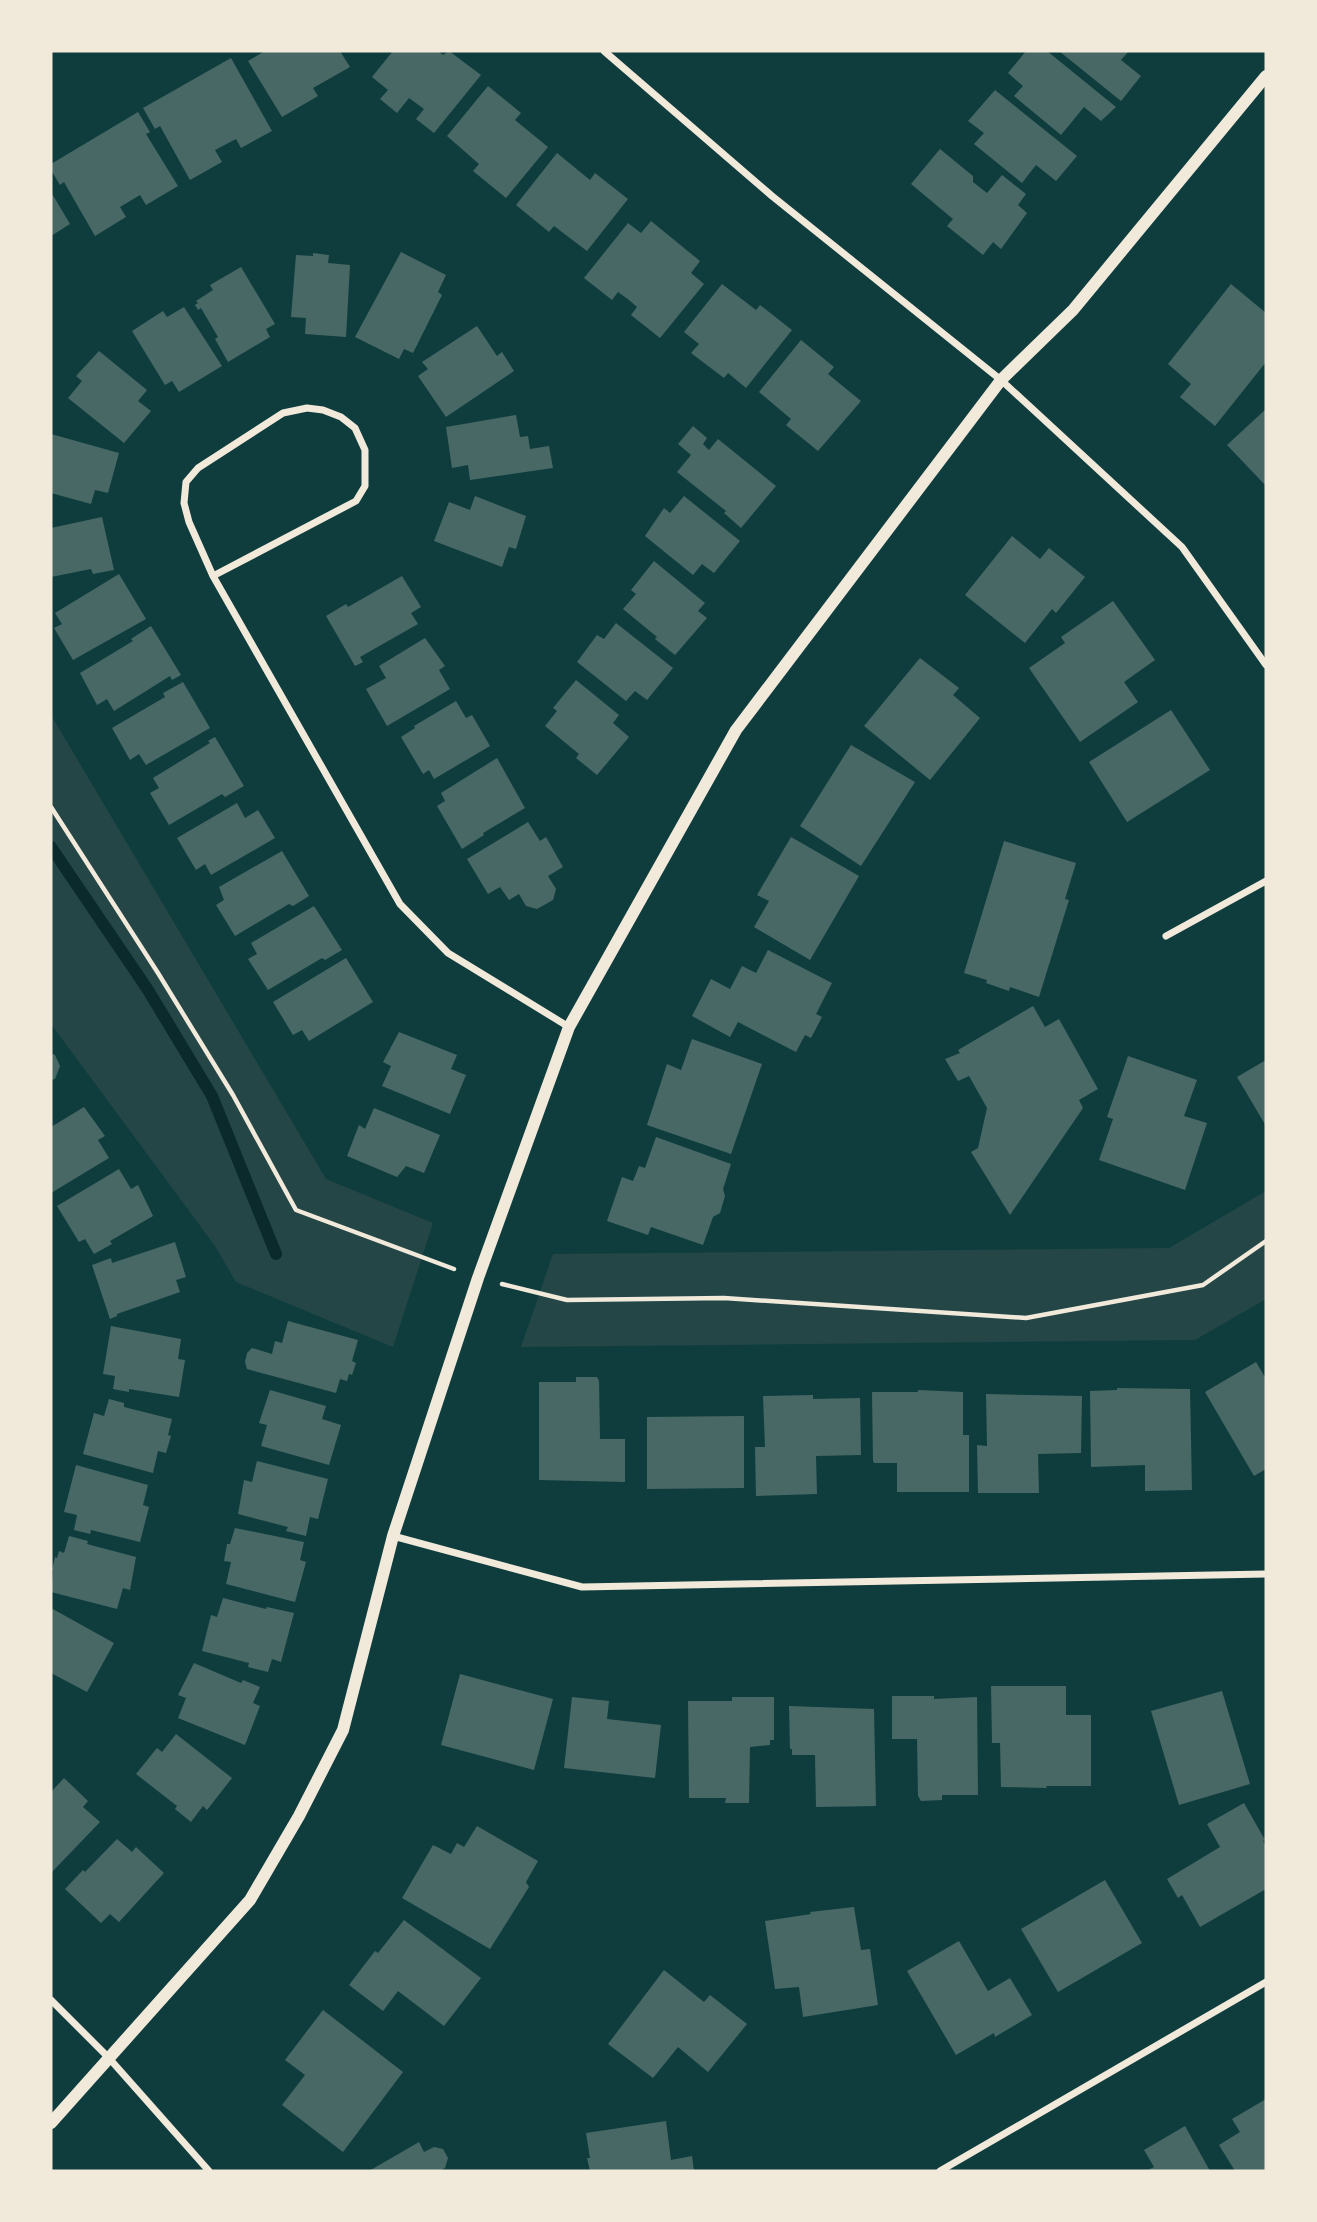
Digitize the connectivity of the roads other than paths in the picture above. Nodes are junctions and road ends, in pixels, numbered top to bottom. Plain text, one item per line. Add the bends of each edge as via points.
1 (604, 51) edge
2 (1266, 76) edge
3 (1001, 380) junction
4 (213, 576) junction
5 (1266, 665) edge
6 (1266, 881) edge
7 (1166, 936) dead end
8 (569, 1027) junction
9 (393, 1536) junction
10 (1266, 1574) edge
11 (1266, 1982) edge
12 (51, 2000) edge
13 (108, 2057) junction
14 (51, 2123) edge
15 (209, 2171) edge
16 (940, 2171) edge

1 - 3 street via 772,196
2 - 3 street via 1073,310
3 - 5 street via 1182,547
3 - 8 street via 736,730
4 - 4 street via 356,501 365,486 365,450 355,428 323,410 283,413 198,468 186,482 184,503
4 - 8 street via 400,904 448,953
6 - 7 street
8 - 9 street via 478,1278
9 - 10 street via 582,1587
9 - 13 street via 343,1730 299,1815 250,1900
11 - 16 street
12 - 13 street
13 - 14 street
13 - 15 street

